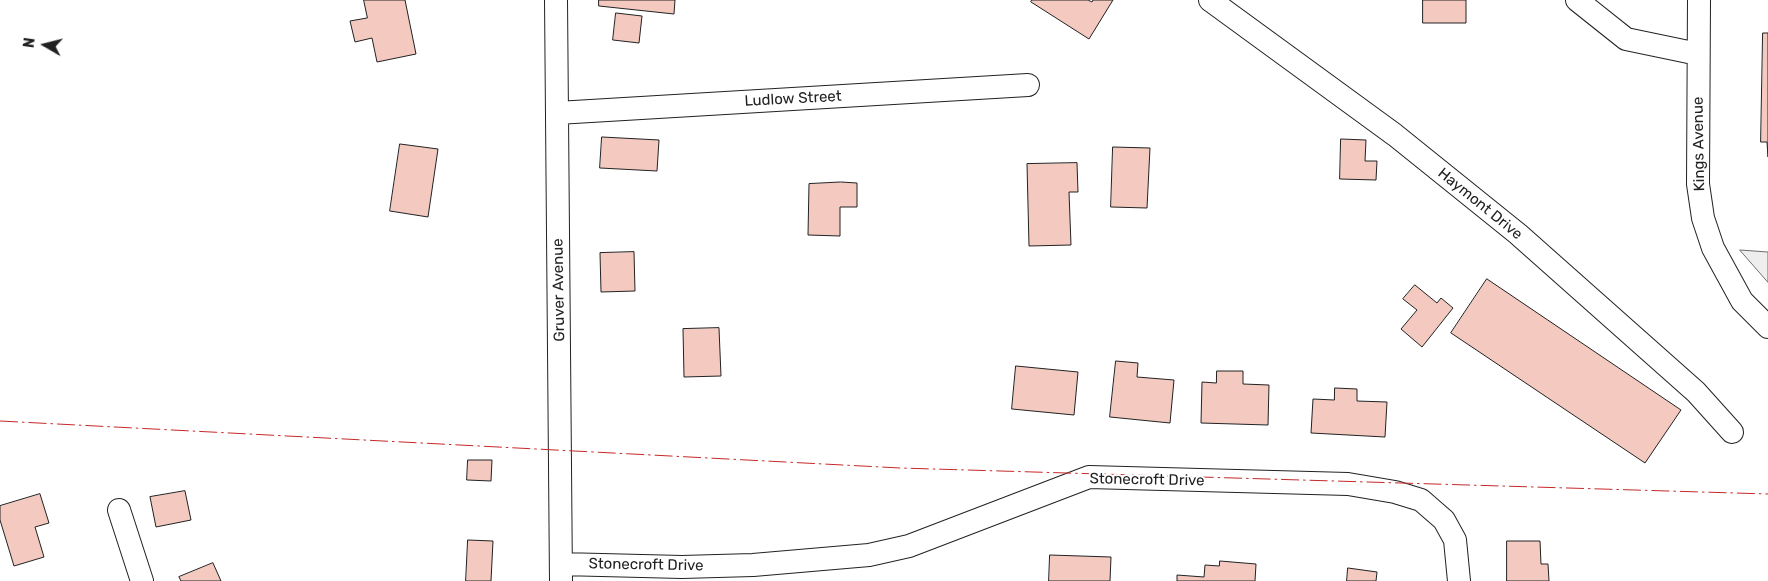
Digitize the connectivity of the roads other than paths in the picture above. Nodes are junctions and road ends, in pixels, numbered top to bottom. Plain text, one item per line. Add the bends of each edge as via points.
1 (556, 0) edge
2 (1210, 0) edge
3 (1577, 0) edge
4 (1699, 0) edge
5 (1698, 54) junction
6 (1028, 85) dead end
7 (557, 113) junction
8 (1768, 327) edge
9 (1732, 432) dead end
10 (119, 510) dead end
11 (562, 573) edge
12 (731, 573) edge
13 (142, 581) edge
14 (1459, 581) edge

1 - 7 street, Gruver Avenue
2 - 9 street, Haymont Drive via 1395,135 1518,234 1689,385
3 - 5 street via 1626,39
4 - 5 street, Kings Avenue
5 - 8 street, Kings Avenue via 1698,184 1704,218 1713,248 1742,301
6 - 7 street, Ludlow Street
7 - 11 street, Gruver Avenue
10 - 13 street
11 - 12 street, Stonecroft Drive
12 - 14 street, Stonecroft Drive via 869,555 908,546 1089,477 1348,484 1395,492 1421,500 1444,520 1455,540

